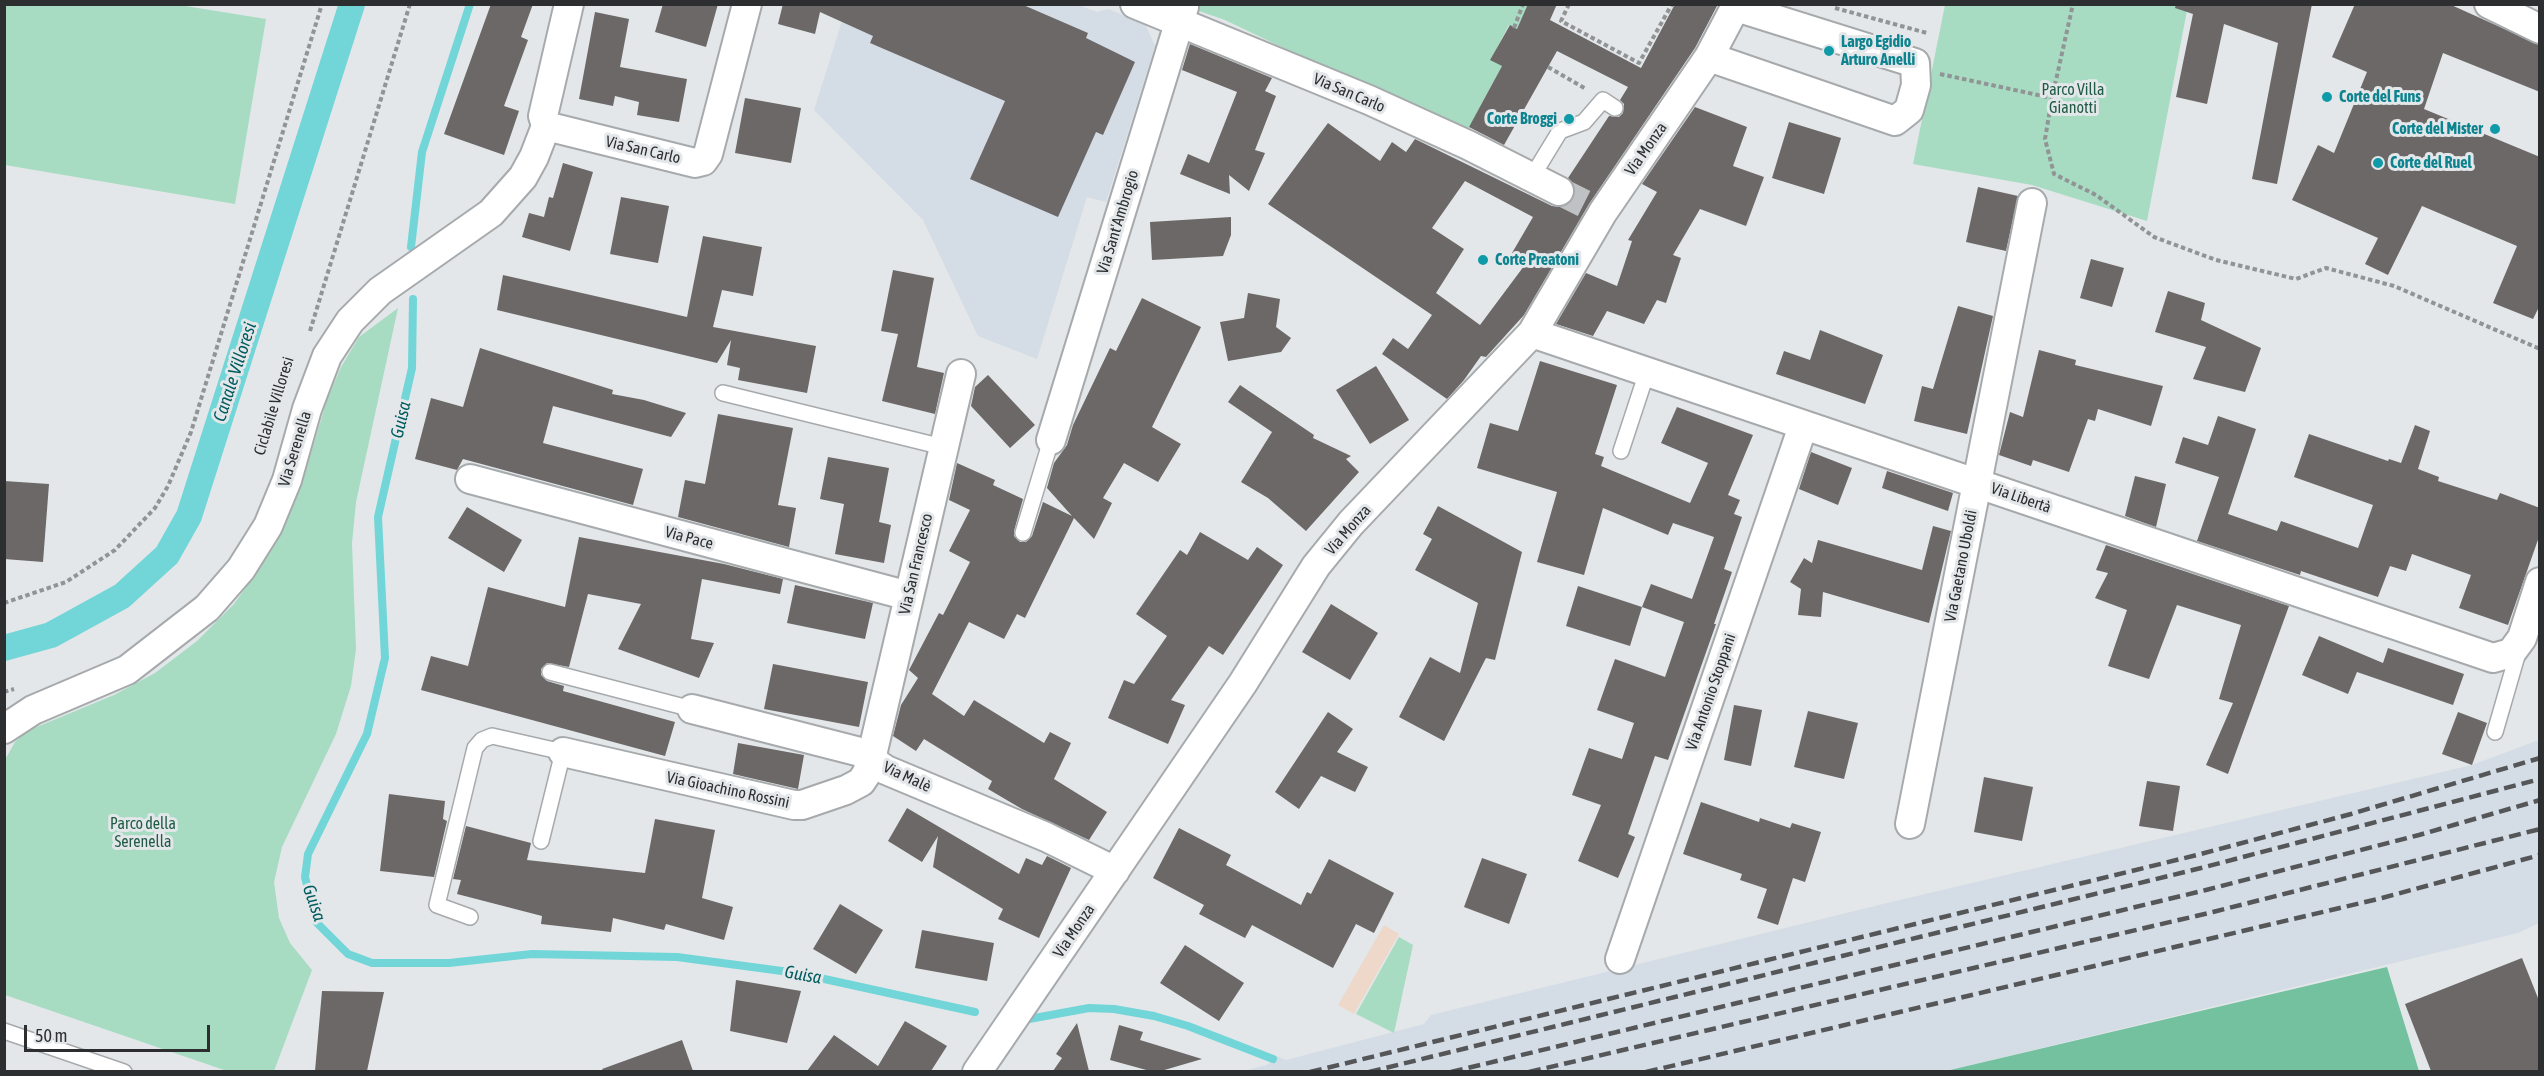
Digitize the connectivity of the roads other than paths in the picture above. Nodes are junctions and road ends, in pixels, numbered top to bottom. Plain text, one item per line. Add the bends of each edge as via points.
1 (568, 4) edge
2 (747, 4) edge
3 (1135, 4) edge
4 (2489, 4) edge
5 (1736, 6) edge
6 (1182, 14) edge
7 (2540, 29) edge
8 (1709, 57) junction
9 (1609, 104) road end
10 (546, 126) junction
11 (1538, 167) dead end
12 (1559, 191) tunnel mouth
13 (2032, 203) dead end
14 (1532, 333) junction
15 (1647, 372) junction
16 (961, 374) dead end
17 (723, 393) dead end
18 (1803, 426) junction
19 (1051, 440) joint
20 (943, 447) junction
21 (1621, 451) dead end
22 (470, 479) dead end
23 (1977, 483) junction
24 (1023, 533) dead end
25 (2540, 582) edge
26 (909, 596) junction
27 (2517, 645) junction
28 (550, 672) dead end
29 (692, 709) joint
30 (4, 729) edge
31 (2496, 732) dead end
32 (563, 752) junction
33 (872, 755) junction
34 (1910, 824) dead end
35 (541, 842) dead end
36 (1115, 871) junction
37 (470, 917) dead end
38 (1620, 959) dead end
39 (4, 1031) edge
40 (124, 1071) edge
41 (977, 1071) edge

1 - 10 street via 543,116
2 - 10 street, Via San Carlo via 703,161 695,163
3 - 6 street, Via San Carlo
4 - 7 street
5 - 8 street, Via Monza
5 - 8 street via 1915,63 1916,85 1909,110 1895,121
6 - 12 street, Via San Carlo
6 - 19 street, Via Sant'Ambrogio
8 - 14 street, Via Monza via 1653,130 1600,211
9 - 11 lane via 1584,122 1560,131
10 - 30 street, Via Serenella via 523,177 492,213 380,291 350,321 327,356 268,526 241,569 207,608 127,670 33,710
13 - 23 street, Via Gaetano Uboldi
14 - 15 street, Via Libertà
14 - 36 street, Via Monza via 1351,523 1316,566 1243,683
15 - 18 street, Via Libertà
15 - 21 lane
16 - 20 street, Via San Francesco
17 - 20 lane
18 - 23 street, Via Libertà
18 - 38 street, Via Antonio Stoppani
19 - 24 lane
20 - 26 street, Via San Francesco
22 - 26 street, Via Pace
23 - 27 street, Via Libertà via 2493,658
23 - 34 street, Via Gaetano Uboldi
25 - 27 street
26 - 33 street, Via San Francesco
27 - 31 lane
28 - 29 lane
29 - 33 street, Via Malè
32 - 33 street, Via Gioachino Rossini via 777,803 802,805 861,782
32 - 35 lane
32 - 37 lane via 492,736 475,748 437,905
33 - 36 street, Via Malè via 886,770 1046,837
36 - 41 street, Via Monza
39 - 40 lane

